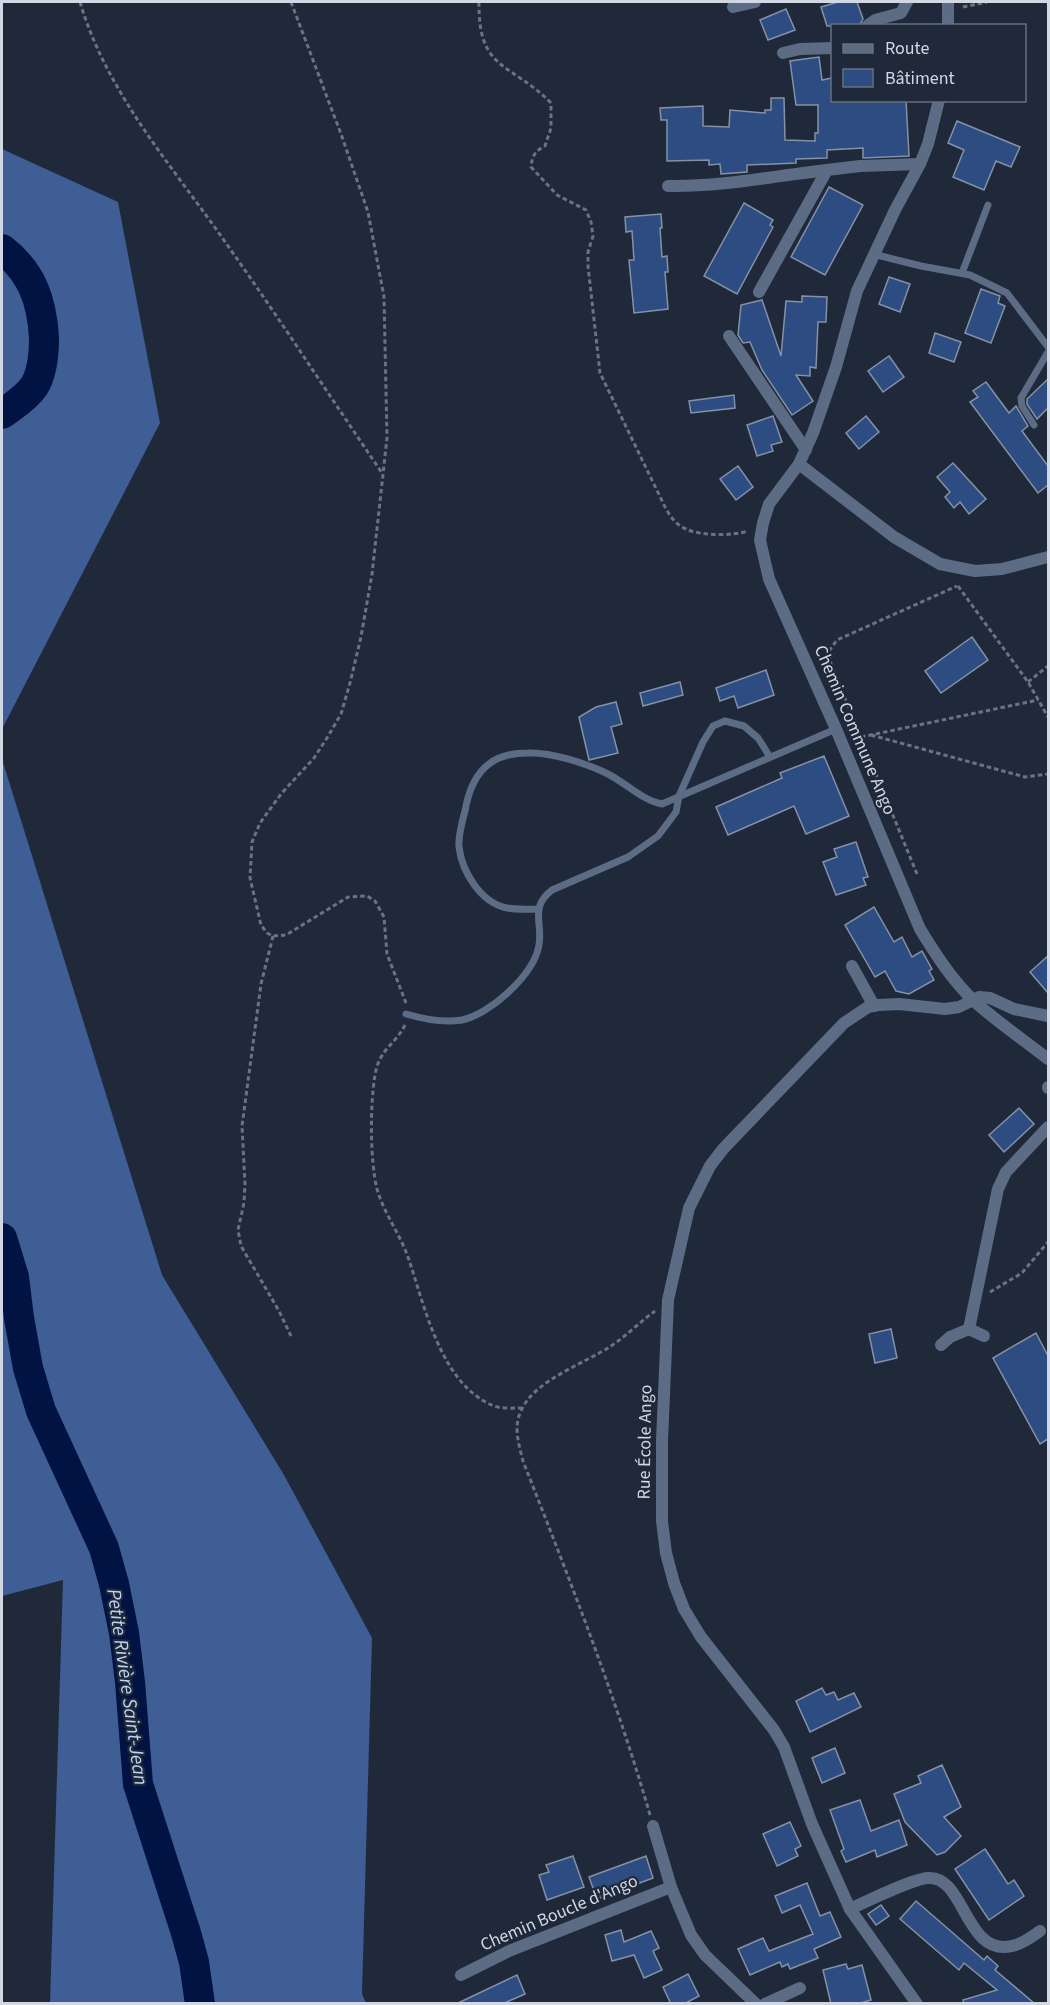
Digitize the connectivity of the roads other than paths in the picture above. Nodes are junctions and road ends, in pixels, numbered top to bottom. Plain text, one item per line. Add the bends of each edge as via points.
1 (755, 2) edge
2 (907, 2) edge
3 (948, 6) edge
4 (733, 7) dead end
5 (870, 24) edge
6 (948, 24) edge
7 (831, 48) edge
8 (783, 53) dead end
9 (938, 102) edge
10 (920, 164) junction
11 (827, 170) junction
12 (668, 186) dead end
13 (988, 205) dead end
14 (873, 254) junction
15 (962, 273) junction
16 (759, 292) dead end
17 (729, 336) dead end
18 (1048, 347) edge
19 (1048, 352) edge
20 (1034, 425) dead end
21 (806, 450) junction
22 (799, 464) junction
23 (1048, 557) edge
24 (836, 729) junction
25 (770, 757) junction
26 (679, 796) junction
27 (539, 909) junction
28 (852, 966) dead end
29 (974, 1001) junction
30 (874, 1006) junction
31 (406, 1014) road end
32 (1048, 1017) edge
33 (1048, 1059) edge
34 (1048, 1127) edge
35 (969, 1329) junction
36 (984, 1336) dead end
37 (941, 1345) dead end
38 (653, 1826) road end
39 (671, 1887) junction
40 (850, 1909) junction
41 (1041, 1931) dead end
42 (461, 1975) dead end
43 (800, 1988) dead end
44 (756, 2004) edge
45 (765, 2004) edge
46 (917, 2004) edge

1 - 4 street
2 - 5 street via 901,13
3 - 6 street
7 - 8 street
9 - 10 street, Chemin Commune Ango
10 - 11 street
10 - 14 street, Chemin Commune Ango
11 - 12 street
11 - 16 street
13 - 15 lane
14 - 15 lane
14 - 21 street, Chemin Commune Ango via 857,291 836,367
15 - 18 lane via 1007,292
17 - 21 street
19 - 20 lane via 1021,398
21 - 22 street, Chemin Commune Ango
22 - 23 street via 894,537 940,564 975,571 1002,569
22 - 24 street, Chemin Commune Ango via 769,504 760,540 769,579
24 - 25 lane
24 - 29 street, Chemin Commune Ango via 920,929 942,964
25 - 26 lane
25 - 26 lane via 758,738 744,726 725,721 713,726
26 - 27 lane via 676,812 658,836 628,857 552,890 542,898
26 - 27 lane via 662,804 652,802 607,773 552,754 505,756 489,763 476,777 467,800 459,846 464,868 489,900 505,908
27 - 31 lane via 539,946 532,963 522,979 498,999 478,1014 461,1020
28 - 30 street
29 - 30 street, Rue École Ango via 945,1009 899,1004
29 - 32 street via 984,997
29 - 33 street, Chemin Commune Ango
30 - 40 street, Rue École Ango via 862,1010 837,1030 710,1166 689,1208 668,1300 664,1370 662,1521 674,1583 701,1637 784,1747 812,1824
34 - 35 street via 1001,1181
35 - 36 street
35 - 37 street
38 - 39 street
39 - 42 street, Chemin Boucle d'Ango via 509,1951
39 - 44 street via 691,1935 705,1955
40 - 41 street via 928,1878 937,1879 949,1888 981,1937 990,1944 1015,1946
40 - 46 street, Rue École Ango
43 - 45 street

